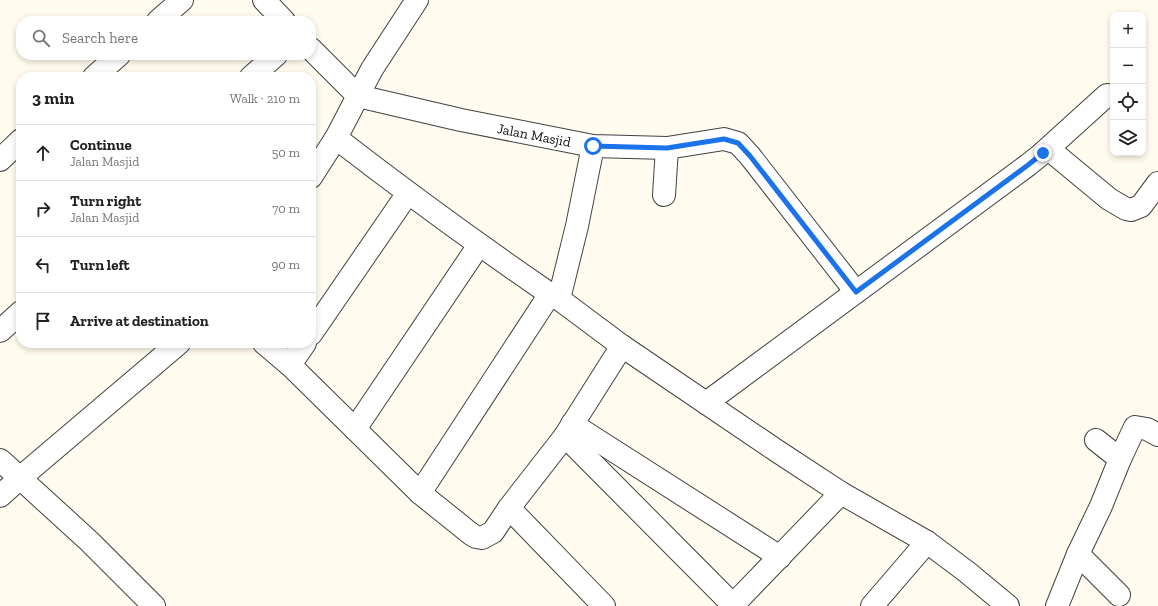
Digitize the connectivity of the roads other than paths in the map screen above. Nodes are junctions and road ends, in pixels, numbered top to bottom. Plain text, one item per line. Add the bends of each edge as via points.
1 (182, 0) edge
2 (264, 0) edge
3 (417, 0) edge
4 (164, 16) edge
5 (279, 16) edge
6 (316, 54) edge
7 (113, 60) edge
8 (271, 60) edge
9 (100, 72) edge
10 (257, 72) edge
11 (1107, 95) dead end
12 (358, 96) junction
13 (336, 138) junction
14 (16, 145) edge
15 (593, 146) junction
16 (667, 148) junction
17 (1043, 153) junction
18 (0, 160) edge
19 (316, 169) edge
20 (1158, 184) edge
21 (408, 193) junction
22 (664, 195) dead end
23 (479, 245) junction
24 (856, 292) junction
25 (554, 296) junction
26 (16, 317) edge
27 (316, 327) edge
28 (0, 331) edge
29 (622, 346) junction
30 (173, 348) edge
31 (270, 348) edge
32 (302, 348) edge
33 (290, 365) junction
34 (706, 403) junction
35 (355, 429) junction
36 (568, 430) junction
37 (1158, 435) edge
38 (1096, 440) dead end
39 (1120, 459) junction
40 (0, 460) edge
41 (20, 478) junction
42 (420, 493) junction
43 (842, 493) junction
44 (0, 496) edge
45 (510, 508) junction
46 (927, 542) junction
47 (1078, 554) junction
48 (780, 557) junction
49 (1119, 595) dead end
50 (997, 603) edge
51 (733, 605) edge
52 (154, 606) edge
53 (604, 606) edge
54 (872, 606) edge
55 (1057, 606) edge

1 - 4 street
2 - 5 street
3 - 12 street via 372,69
6 - 12 street
7 - 9 street
8 - 10 street
11 - 17 street
12 - 13 street
12 - 15 street, Jalan Masjid via 461,120
13 - 19 street
13 - 21 street
14 - 18 street
15 - 16 street, Jalan Masjid
15 - 25 street via 577,226
16 - 22 street
16 - 24 street, Jalan Masjid via 724,139 738,143
17 - 20 street via 1051,151 1109,200 1126,209 1141,206
17 - 24 street
21 - 23 street
21 - 27 street
23 - 25 street
23 - 35 street
24 - 34 street
25 - 29 street
25 - 42 street
26 - 28 street
29 - 34 street
29 - 36 street
30 - 41 street
31 - 33 street
32 - 33 street
33 - 35 street
34 - 43 street
35 - 42 street
36 - 45 street
36 - 48 street
36 - 51 street
37 - 39 street via 1147,429 1135,427
38 - 39 street
39 - 47 street
40 - 41 street
41 - 44 street
41 - 52 street via 90,542
42 - 45 street via 476,537 482,538 494,532
43 - 46 street
43 - 48 street
45 - 53 street
46 - 50 street via 967,572
46 - 54 street
47 - 49 street
47 - 55 street
48 - 51 street

